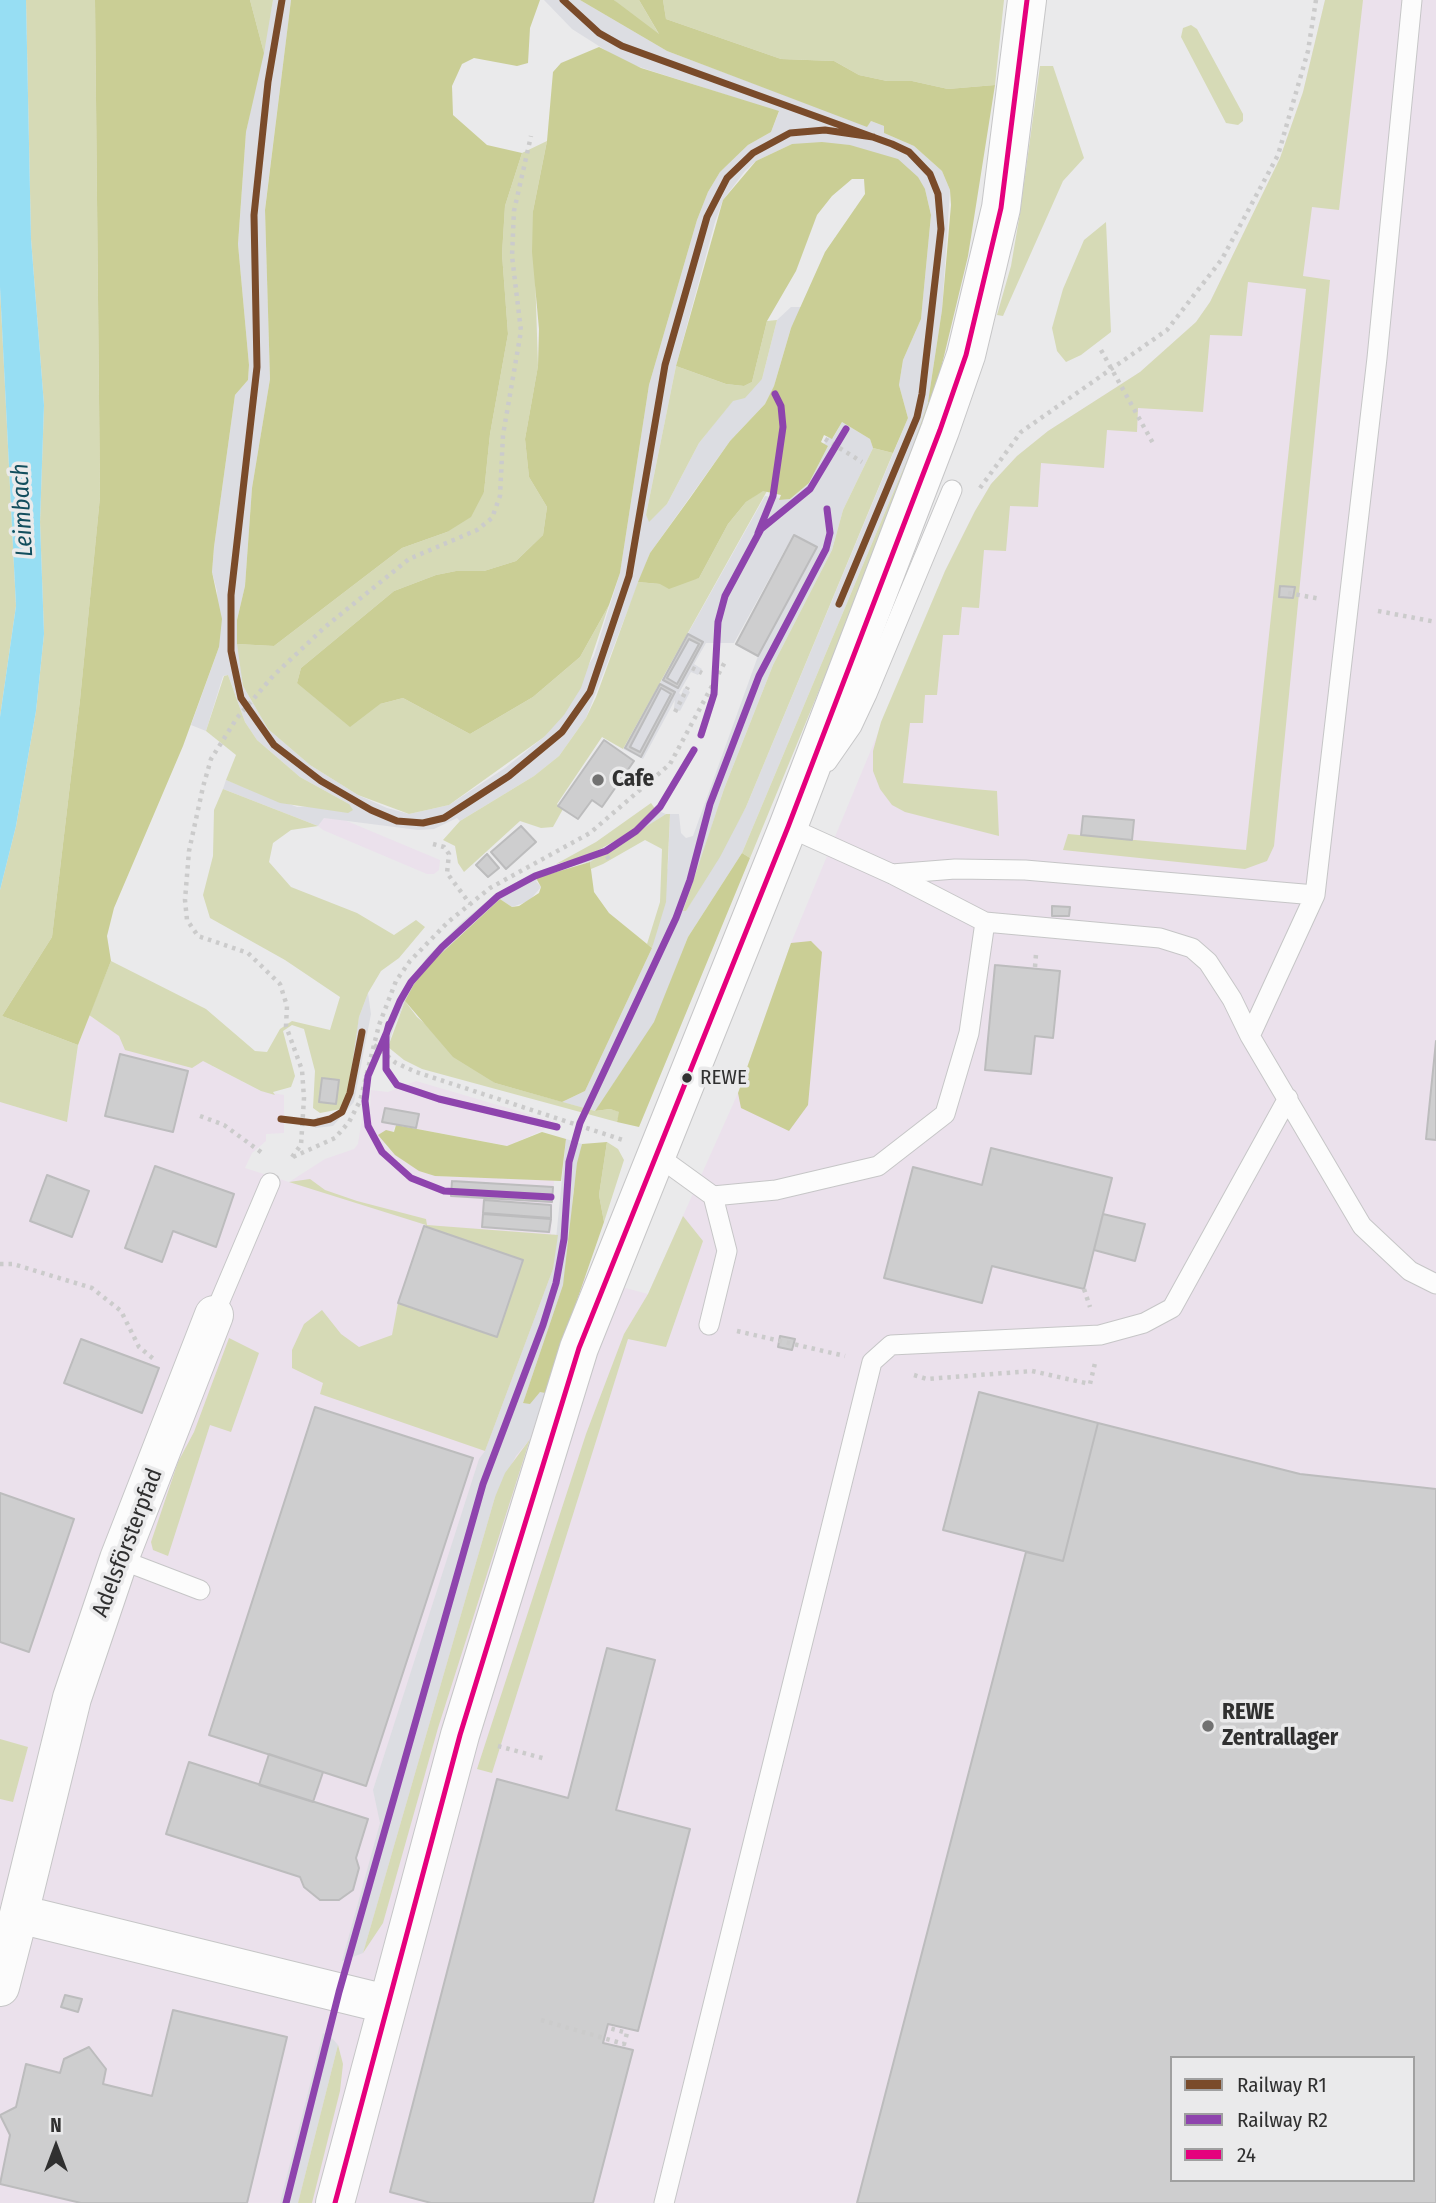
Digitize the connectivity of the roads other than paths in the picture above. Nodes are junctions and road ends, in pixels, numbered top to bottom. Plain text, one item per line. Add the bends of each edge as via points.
1 (1027, 0) edge
2 (1412, 0) edge
3 (952, 490) dead end
4 (792, 830) junction
5 (892, 874) junction
6 (1315, 895) junction
7 (985, 922) junction
8 (1250, 1037) junction
9 (1288, 1098) junction
10 (654, 1154) junction
11 (270, 1183) road end
12 (713, 1196) junction
13 (1436, 1284) edge
14 (214, 1315) joint
15 (709, 1325) road end
16 (119, 1559) junction
17 (200, 1590) dead end
18 (19, 1914) junction
19 (0, 1987) edge
20 (386, 2004) junction
21 (335, 2203) edge
22 (664, 2203) edge

1 - 4 street via 1001,208 966,355
2 - 6 lane via 1377,358
3 - 4 lane via 852,726 822,769
4 - 5 lane
4 - 10 street
5 - 6 lane via 1024,870
5 - 7 lane
6 - 8 lane
7 - 8 lane via 1160,938 1192,948 1208,962
7 - 12 lane via 969,1033 945,1114 877,1166 776,1190
8 - 9 lane
9 - 13 lane via 1362,1226 1410,1271
9 - 22 lane via 1171,1308 1144,1323 1100,1335 891,1346 872,1362
10 - 12 lane
10 - 20 street via 579,1348 460,1735
11 - 14 lane, Adelsförsterpfad
12 - 15 lane via 727,1251
14 - 16 street, Adelsförsterpfad
16 - 17 lane
16 - 18 street, Adelsförsterpfad via 72,1698
18 - 19 street, Adelsförsterpfad
18 - 20 street
20 - 21 street

